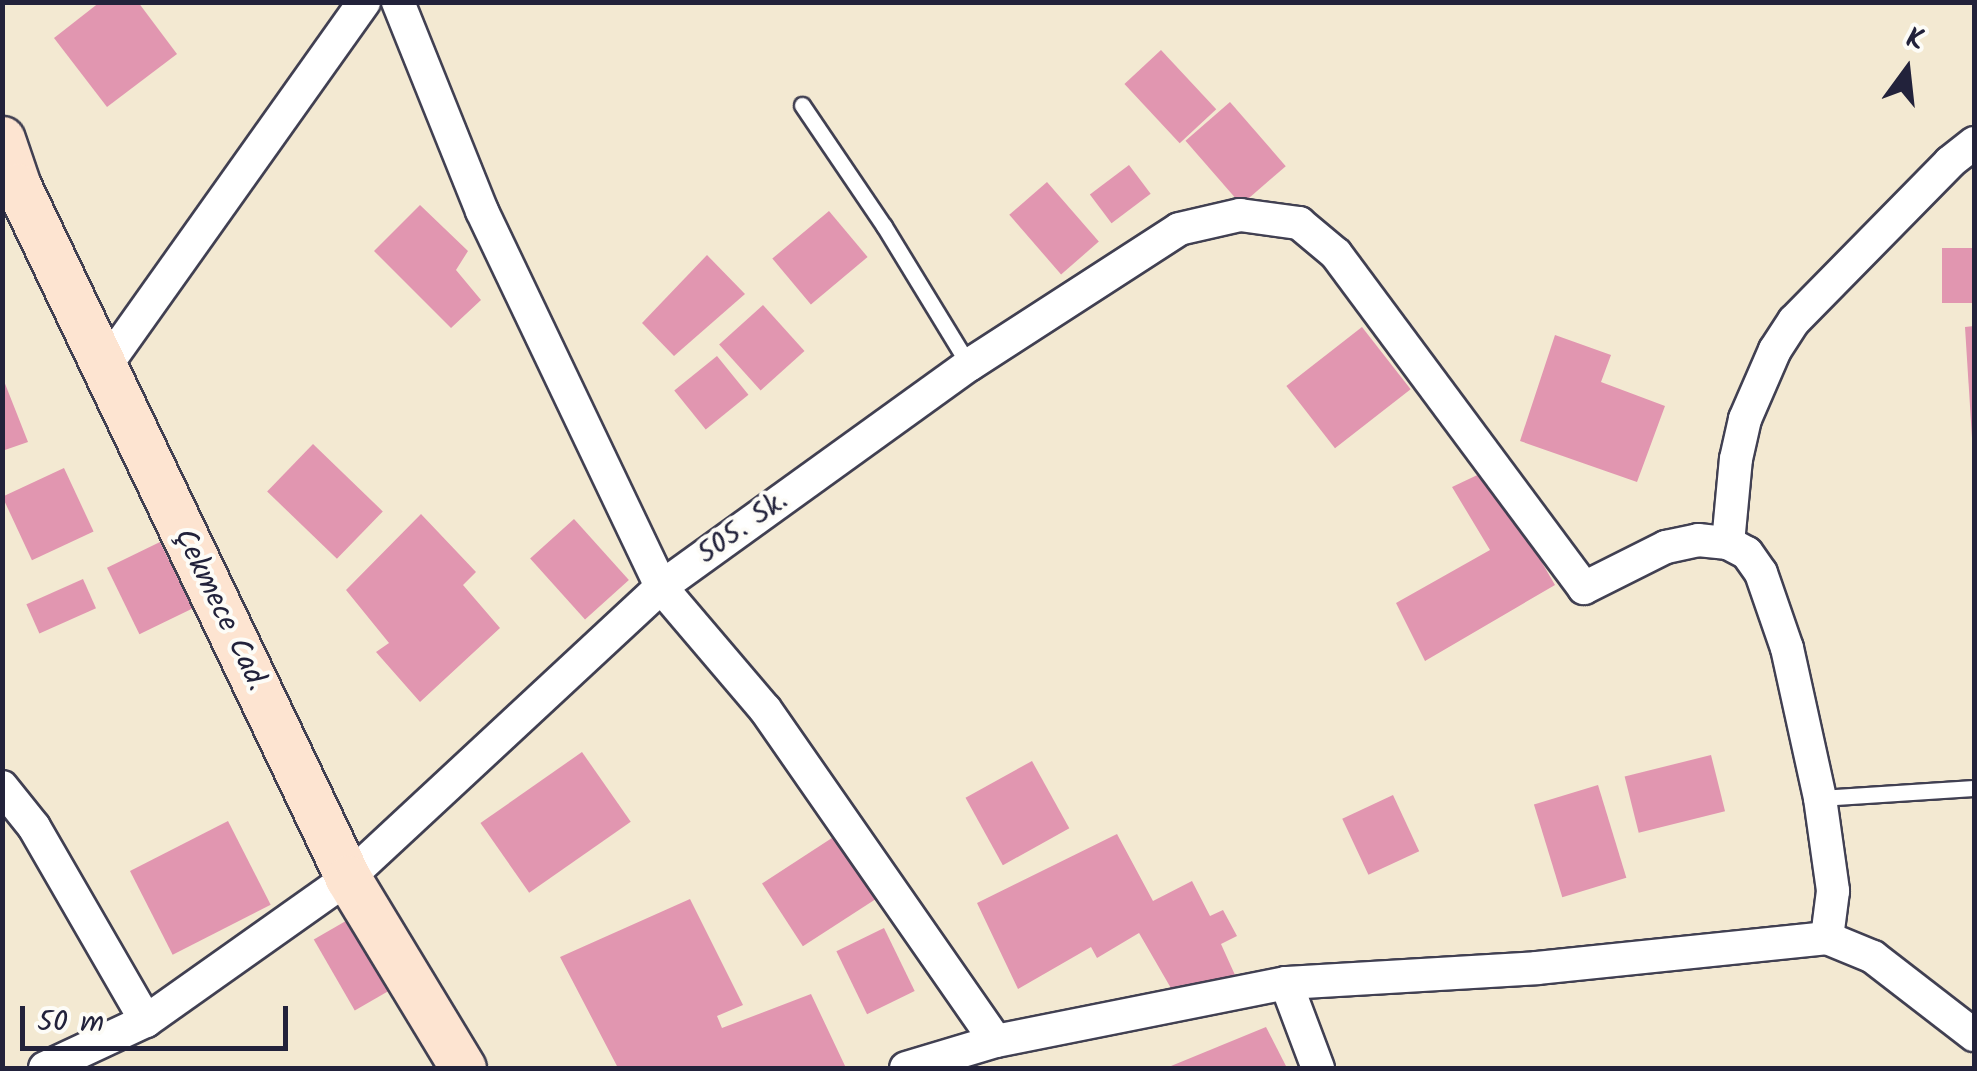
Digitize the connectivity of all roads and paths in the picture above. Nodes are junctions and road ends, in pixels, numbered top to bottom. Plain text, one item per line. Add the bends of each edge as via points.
1 (364, 2) edge
2 (398, 2) edge
3 (802, 105) dead end
4 (2, 138) edge
5 (1974, 143) edge
6 (969, 365) junction
7 (104, 368) junction
8 (1728, 544) junction
9 (660, 587) junction
10 (2, 787) edge
11 (1974, 788) edge
12 (1820, 798) junction
13 (348, 878) junction
14 (1826, 938) junction
15 (1286, 983) junction
16 (146, 1021) junction
17 (1974, 1035) edge
18 (996, 1041) junction
19 (914, 1067) edge
20 (44, 1068) edge
21 (463, 1068) edge
22 (1318, 1068) edge

1 - 7 street
2 - 9 street via 482,211
3 - 6 lane
4 - 7 street, Çekmece Cad.
5 - 8 street via 1794,321 1775,350 1742,432
6 - 8 street, 505. Sk. via 1179,229 1240,215 1276,217 1299,224 1336,254 1584,588 1666,547 1698,540
6 - 9 street, 505. Sk.
7 - 13 street, Çekmece Cad.
8 - 12 street via 1747,553 1761,572
9 - 13 street, 505. Sk.
9 - 18 street via 765,709
10 - 16 street via 34,828
11 - 12 lane
12 - 14 street via 1833,891
13 - 16 street, 505. Sk.
13 - 21 street, Çekmece Cad.
14 - 15 street via 1537,968
14 - 17 street via 1873,958
15 - 18 street
15 - 22 street
16 - 20 street, 505. Sk.
18 - 19 street

